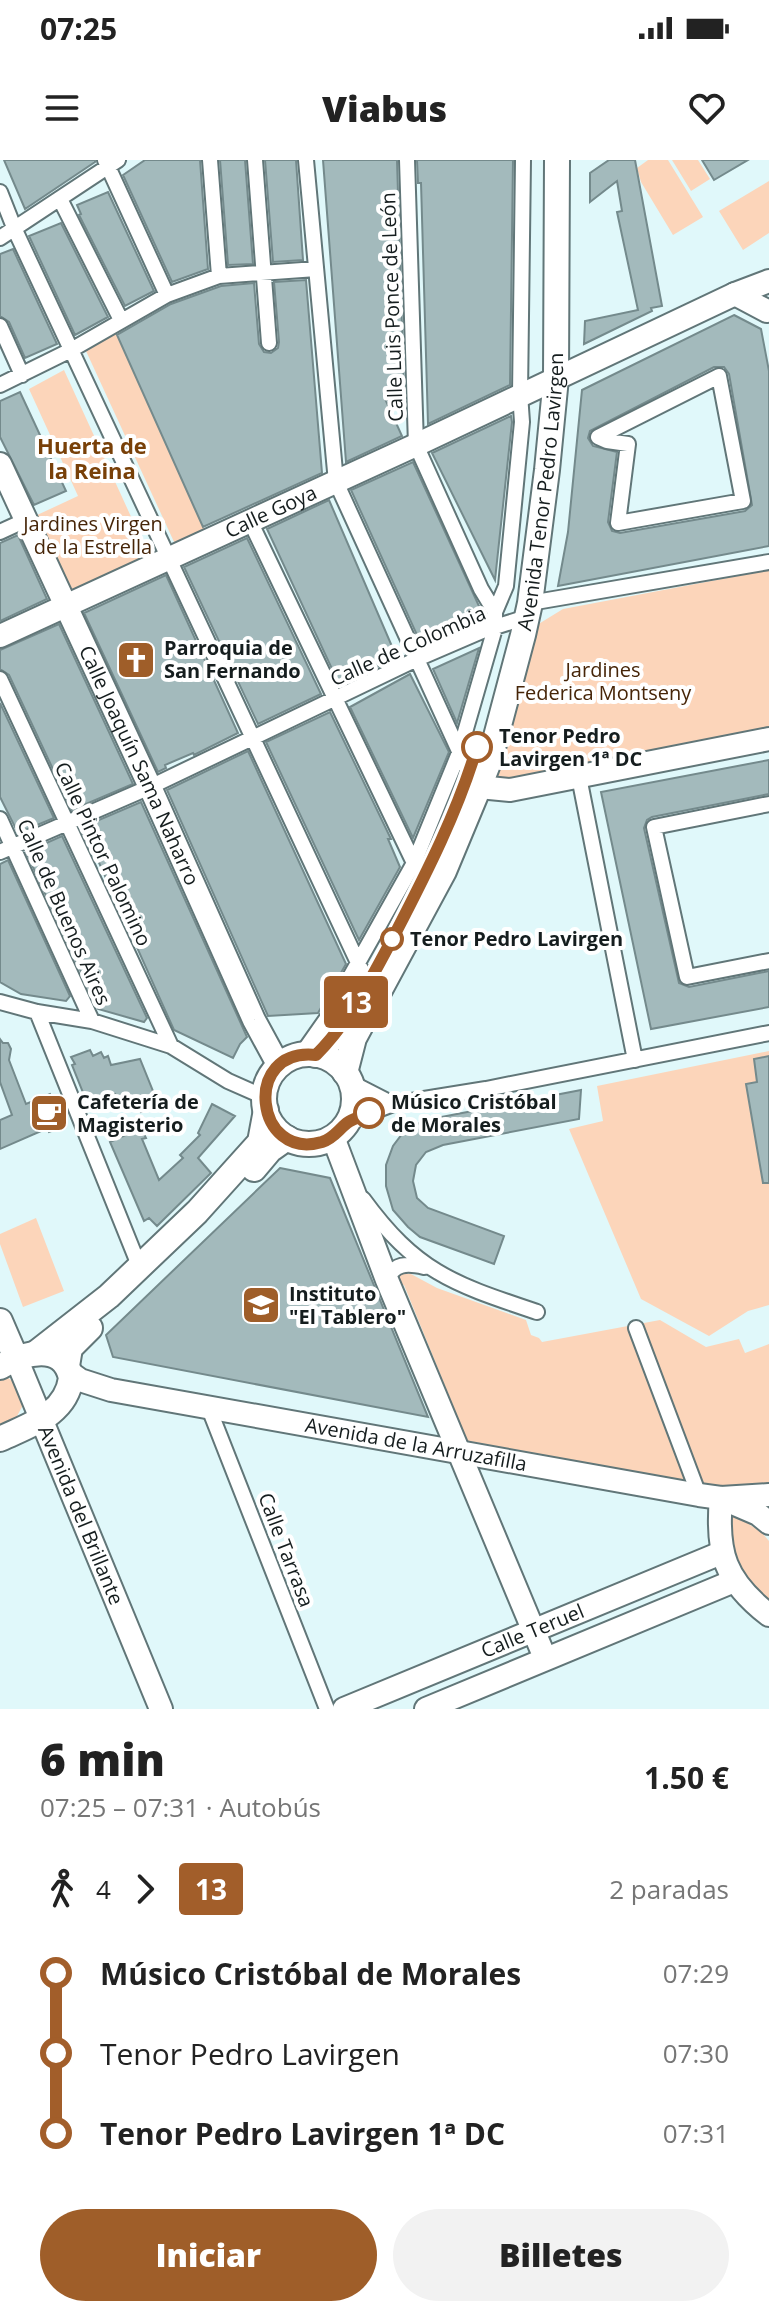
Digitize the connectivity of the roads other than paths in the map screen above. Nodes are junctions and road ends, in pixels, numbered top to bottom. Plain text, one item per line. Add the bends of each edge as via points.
1 (210, 160) edge
2 (255, 160) edge
3 (306, 160) edge
4 (407, 160) edge
5 (523, 160) edge
6 (542, 160) edge
7 (557, 160) edge
8 (110, 162) edge
9 (0, 192) edge
10 (60, 199) junction
11 (15, 230) junction
12 (0, 238) edge
13 (316, 269) junction
14 (265, 271) junction
15 (219, 276) junction
16 (769, 282) edge
17 (735, 294) junction
18 (167, 295) junction
19 (768, 312) edge
20 (121, 320) junction
21 (0, 326) edge
22 (269, 343) dead end
23 (71, 350) junction
24 (22, 375) junction
25 (719, 376) joint
26 (0, 385) edge
27 (538, 385) junction
28 (416, 445) junction
29 (0, 464) edge
30 (336, 482) junction
31 (26, 520) junction
32 (250, 521) junction
33 (0, 532) edge
34 (169, 558) junction
35 (769, 562) edge
36 (66, 606) junction
37 (512, 616) junction
38 (0, 636) edge
39 (417, 659) junction
40 (0, 679) edge
41 (334, 700) junction
42 (253, 738) junction
43 (769, 739) edge
44 (469, 771) junction
45 (579, 777) junction
46 (150, 787) junction
47 (769, 804) edge
48 (0, 819) edge
49 (67, 824) junction
50 (6, 849) edge
51 (420, 868) junction
52 (769, 961) edge
53 (363, 974) junction
54 (0, 1002) edge
55 (37, 1012) junction
56 (92, 1021) junction
57 (769, 1033) edge
58 (171, 1046) junction
59 (309, 1055) junction
60 (635, 1060) junction
61 (279, 1066) junction
62 (348, 1078) junction
63 (265, 1104) junction
64 (393, 1104) junction
65 (340, 1130) junction
66 (287, 1138) junction
67 (353, 1185) junction
68 (140, 1268) junction
69 (428, 1268) junction
70 (387, 1280) junction
71 (537, 1312) dead end
72 (0, 1321) edge
73 (636, 1328) dead end
74 (17, 1359) edge
75 (68, 1369) junction
76 (111, 1390) junction
77 (208, 1406) junction
78 (45, 1418) junction
79 (0, 1439) edge
80 (459, 1451) junction
81 (769, 1495) edge
82 (710, 1496) junction
83 (769, 1523) edge
84 (721, 1553) junction
85 (734, 1581) junction
86 (769, 1615) edge
87 (532, 1630) junction
88 (545, 1658) junction
89 (161, 1709) edge
90 (327, 1709) edge
91 (344, 1709) edge
92 (426, 1709) edge

1 - 15 street
2 - 14 street
3 - 13 street
4 - 28 street, Calle Luis Ponce de León
5 - 27 street
6 - 27 main road, Avenida Tenor Pedro Lavirgen
7 - 27 main road, Avenida Tenor Pedro Lavirgen
8 - 10 street
8 - 18 street
9 - 11 street
10 - 11 street
10 - 20 street
11 - 12 street
11 - 23 street
13 - 14 street
13 - 30 street
14 - 15 street
14 - 22 street
15 - 18 street
16 - 17 street, Calle Goya
16 - 19 street via 763,294
17 - 19 street
17 - 27 street, Calle Goya
18 - 20 street
20 - 23 street
21 - 24 street
23 - 24 street
23 - 34 street
24 - 26 street
25 - 25 street via 743,501 618,523 628,444 598,437
27 - 28 street, Calle Goya
27 - 37 main road, Avenida Tenor Pedro Lavirgen
28 - 30 street, Calle Goya
28 - 37 street, Calle Luis Ponce de León via 481,589
29 - 31 street, Calle Joaquín Sama Naharro
30 - 32 street, Calle Goya
30 - 39 street
31 - 33 street
31 - 36 street, Calle Joaquín Sama Naharro
32 - 34 street, Calle Goya
32 - 41 street
34 - 36 street, Calle Goya
34 - 42 street
35 - 37 street, Calle de Colombia
36 - 38 street, Calle Goya
36 - 46 street, Calle Joaquín Sama Naharro
37 - 39 street, Calle de Colombia
37 - 44 street, Avenida Tenor Pedro Lavirgen
37 - 44 main road, Avenida Tenor Pedro Lavirgen via 490,759
39 - 41 street, Calle de Colombia
39 - 44 street
40 - 49 street, Calle Pintor Palomino
41 - 42 street, Calle de Colombia
41 - 51 street
42 - 46 street, Calle de Colombia
42 - 53 street
43 - 45 street
44 - 45 street via 510,790
44 - 51 main road, Avenida Tenor Pedro Lavirgen
44 - 62 main road, Avenida Tenor Pedro Lavirgen via 444,871 354,1038
45 - 60 street
46 - 49 street, Calle de Colombia
46 - 61 street, Calle Joaquín Sama Naharro
47 - 52 street via 654,827 687,977
48 - 50 street, Calle de Buenos Aires
49 - 50 street, Calle de Colombia
49 - 58 street, Calle Pintor Palomino
50 - 56 street, Calle de Buenos Aires
51 - 53 main road, Avenida Tenor Pedro Lavirgen
53 - 59 main road, Avenida Tenor Pedro Lavirgen via 336,1035
54 - 55 street
55 - 56 street
55 - 68 street
56 - 58 street
57 - 60 street
58 - 63 street
59 - 61 main road
59 - 62 main road via 327,1058
60 - 64 street
61 - 63 main road via 271,1075
62 - 64 street
62 - 65 main road via 354,1103
63 - 66 main road via 271,1123
63 - 68 main road via 262,1137 255,1149
64 - 65 street
65 - 66 main road via 310,1144
65 - 67 street
66 - 75 main road via 157,1270 80,1335 70,1348
67 - 69 street via 382,1225
67 - 70 street
68 - 74 main road via 109,1296
69 - 70 street via 403,1264
69 - 71 street
70 - 80 street
72 - 74 main road, Avenida del Brillante
73 - 82 street
74 - 75 main road, Avenida de la Arruzafilla via 55,1356
74 - 78 street, Avenida del Brillante
75 - 76 street, Avenida de la Arruzafilla via 80,1380
75 - 78 main road via 67,1392
76 - 77 street, Avenida de la Arruzafilla
76 - 78 street, Avenida de la Arruzafilla via 81,1397
77 - 80 street, Avenida de la Arruzafilla
77 - 90 street, Calle Tarrasa
78 - 79 main road, Avenida de la Arruzafilla
78 - 89 street, Avenida del Brillante
80 - 82 street, Avenida de la Arruzafilla
80 - 87 street
81 - 82 street, Avenida de la Arruzafilla
82 - 83 street, Avenida de la Arruzafilla
82 - 84 street via 719,1521
84 - 85 street
84 - 87 street, Calle Teruel
85 - 86 street
85 - 88 street, Calle Teruel
87 - 88 street
87 - 91 street, Calle Teruel
88 - 92 street, Calle Teruel

